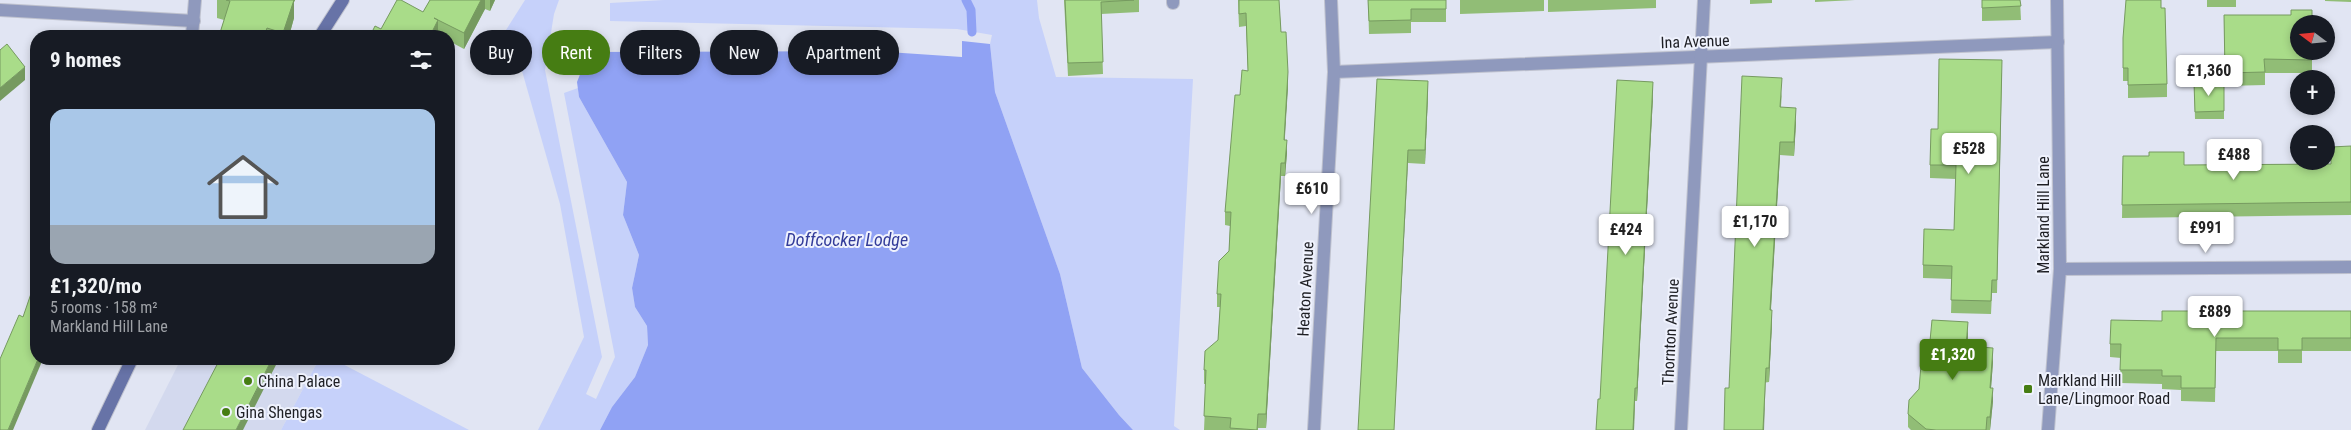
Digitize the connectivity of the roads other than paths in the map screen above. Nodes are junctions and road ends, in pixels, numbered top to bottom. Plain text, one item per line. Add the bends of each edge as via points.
1 (195, 0) edge
2 (343, 0) edge
3 (1331, 0) edge
4 (1704, 0) edge
5 (2057, 0) edge
6 (0, 10) edge
7 (194, 21) junction
8 (193, 30) edge
9 (324, 30) edge
10 (2058, 42) junction
11 (1701, 57) junction
12 (1334, 72) junction
13 (2351, 267) edge
14 (2060, 269) junction
15 (129, 365) edge
16 (98, 430) edge
17 (1314, 430) edge
18 (1681, 430) edge
19 (2048, 430) edge

1 - 7 street
2 - 9 main road
3 - 12 street, Heaton Avenue
4 - 11 street, Thornton Avenue
5 - 10 street, Markland Hill Lane
6 - 7 street
7 - 8 street
10 - 11 street, Ina Avenue
10 - 14 street, Markland Hill Lane
11 - 12 street, Ina Avenue
11 - 18 street, Thornton Avenue
12 - 17 street, Heaton Avenue
13 - 14 street
14 - 19 street, Markland Hill Lane
15 - 16 main road

